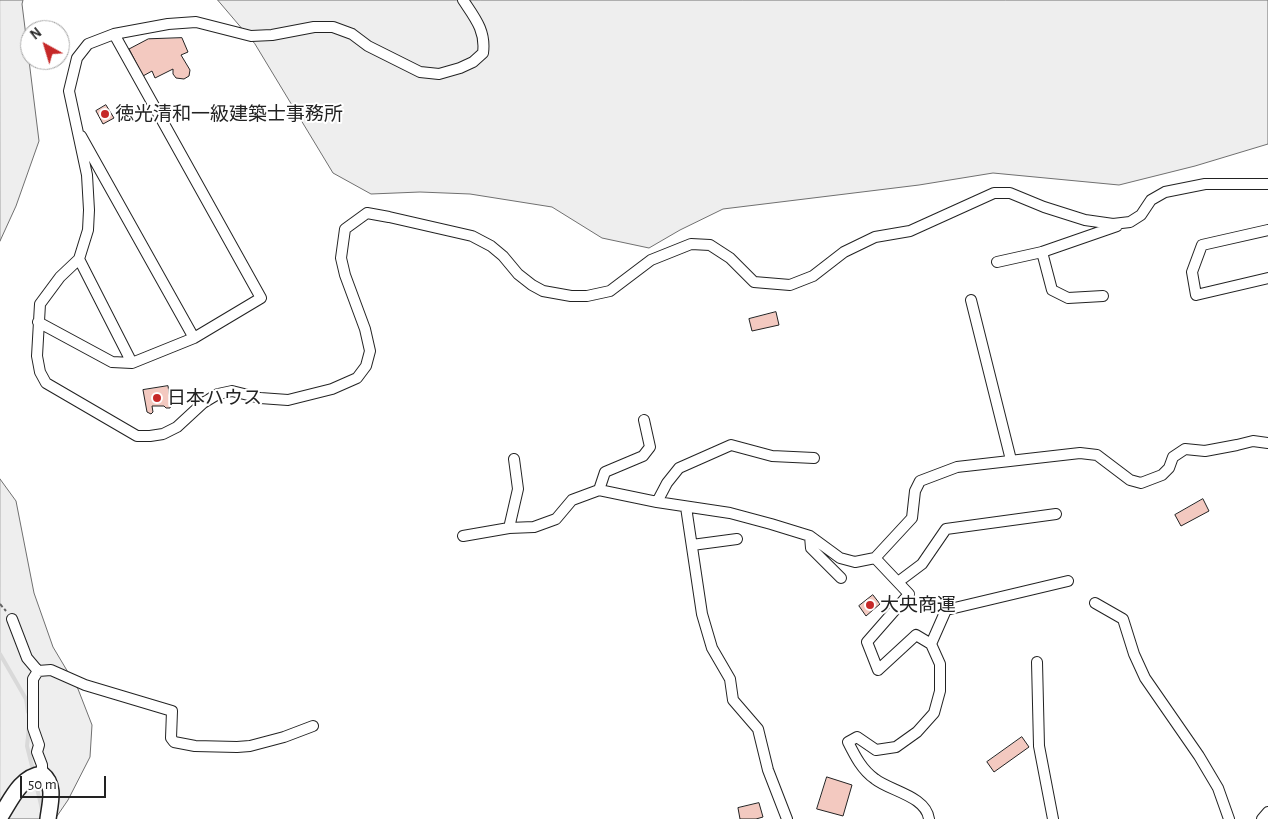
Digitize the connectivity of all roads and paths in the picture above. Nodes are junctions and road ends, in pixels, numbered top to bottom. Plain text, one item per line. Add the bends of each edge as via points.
1 (463, 0) edge
2 (114, 34) junction
3 (75, 124) junction
4 (1268, 184) edge
5 (1130, 222) junction
6 (1268, 230) edge
7 (1042, 252) junction
8 (79, 258) junction
9 (997, 262) dead end
10 (1268, 278) edge
11 (1103, 296) dead end
12 (970, 300) dead end
13 (38, 322) junction
14 (194, 338) junction
15 (132, 362) junction
16 (644, 420) dead end
17 (1268, 443) edge
18 (814, 458) dead end
19 (514, 459) dead end
20 (1011, 460) junction
21 (599, 490) junction
22 (657, 502) junction
23 (686, 507) junction
24 (1056, 514) dead end
25 (509, 528) junction
26 (463, 536) dead end
27 (810, 536) junction
28 (737, 539) dead end
29 (692, 545) junction
30 (875, 558) junction
31 (841, 578) dead end
32 (1068, 581) dead end
33 (898, 582) junction
34 (1095, 603) dead end
35 (12, 619) dead end
36 (931, 644) junction
37 (1037, 662) dead end
38 (38, 671) junction
39 (313, 726) dead end
40 (42, 774) junction
41 (1268, 812) edge
42 (0, 817) edge
43 (48, 819) edge
44 (788, 819) edge
45 (929, 819) edge
46 (1053, 819) edge
47 (1229, 819) edge
48 (1262, 819) edge

1 - 2 street via 480,26 483,53 473,62 439,74 420,72 368,46 352,34 333,27 252,36 196,22
2 - 3 street via 88,44 77,58 68,91
2 - 14 street via 261,298
3 - 8 street via 87,175 89,210 88,230
3 - 14 street
4 - 5 street via 1205,184 1165,192 1151,200 1141,215
5 - 7 street
5 - 13 street via 1113,224 1085,220 1010,193 994,193 910,231 875,237 844,252 813,276 790,285 754,282 730,258 710,245 691,244 651,260 610,291 571,296 543,291 532,285 491,246 472,236 367,213 345,229 341,258 370,351 366,366 357,378 332,389 288,400 232,391 218,394 177,427 164,434 150,436 137,436 46,383 37,356
6 - 10 street via 1202,245 1192,272 1196,295
7 - 9 street
7 - 11 street via 1052,290 1068,298
8 - 13 street via 40,304
8 - 15 street
12 - 20 street
13 - 15 street via 112,362
14 - 15 street
16 - 21 street via 650,447 643,456 605,472
17 - 20 street via 1252,441 1205,451 1185,449 1173,457 1162,475 1141,483 1130,480 1097,455 1080,453
18 - 22 street via 772,456 731,445 679,468 666,483
19 - 25 street via 518,489
20 - 30 street via 957,467 920,481 914,491 912,518
21 - 22 street
21 - 25 street via 572,500 556,519 534,527
22 - 23 street
23 - 27 street via 730,513
23 - 29 street
24 - 33 street via 946,529 922,564
25 - 26 street
27 - 30 street via 840,558 855,562
27 - 31 street via 811,548
28 - 29 street
29 - 44 street via 702,614 712,648 730,679 733,700 758,729 768,770
30 - 33 street
32 - 36 street via 946,610
33 - 36 street via 909,594 867,642 878,670 916,635
34 - 47 street via 1124,619 1145,678 1204,764 1218,788
35 - 38 street via 27,658
36 - 45 street via 940,664 940,691 934,713 917,732 896,747 876,750 857,737 848,742 856,760 875,780 915,799
37 - 46 street via 1039,746
38 - 39 street via 51,670 84,685 172,711 171,738 174,742 195,746 250,746
38 - 40 street via 33,678 33,728 39,745 37,752
40 - 42 street via 29,778 19,787
40 - 43 street via 48,779 51,789
41 - 48 street

